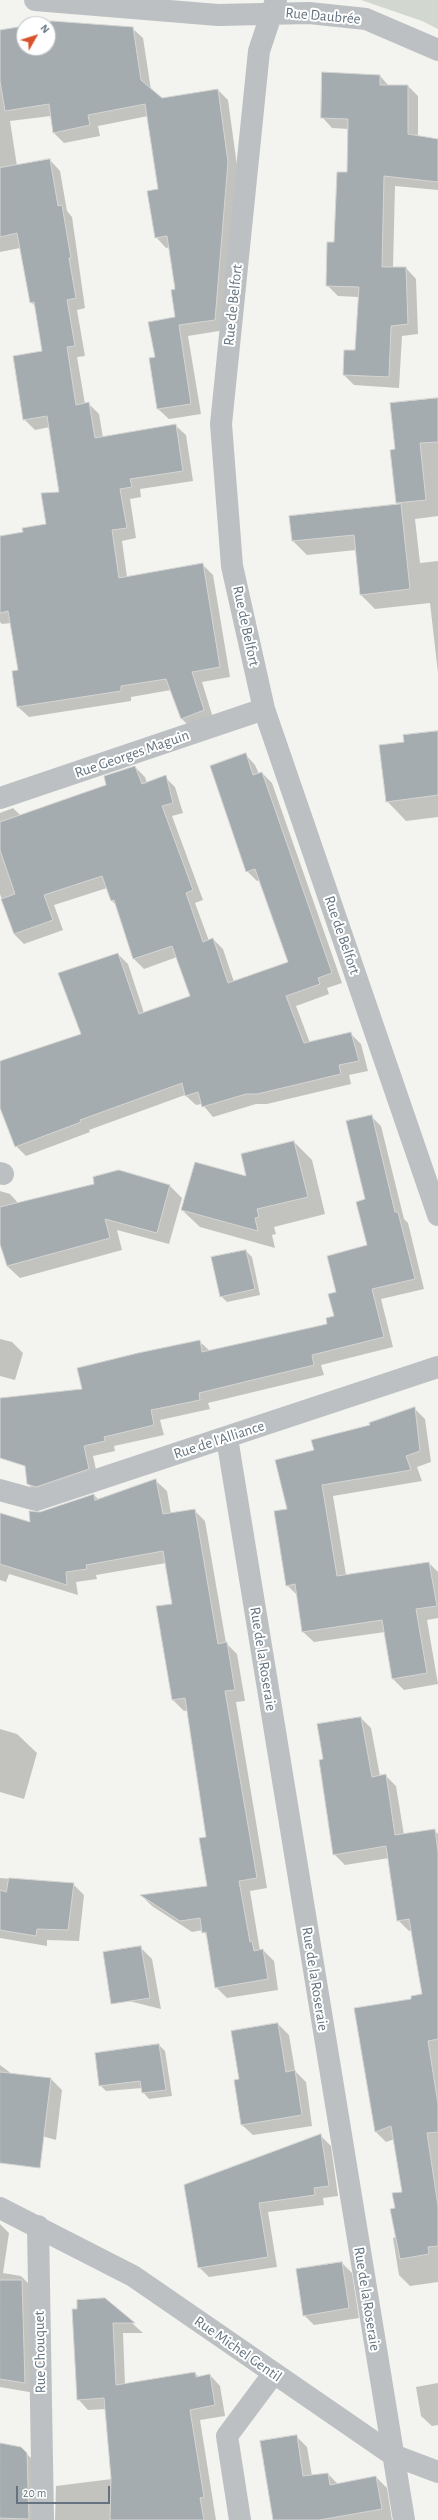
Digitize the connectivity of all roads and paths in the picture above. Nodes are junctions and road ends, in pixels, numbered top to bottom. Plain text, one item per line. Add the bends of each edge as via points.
1 (35, 0) edge
2 (95, 2) edge
3 (274, 6) edge
4 (438, 50) edge
5 (264, 709) junction
6 (0, 798) edge
7 (438, 1215) edge
8 (438, 1367) edge
9 (227, 1438) junction
10 (0, 1490) edge
11 (0, 2208) edge
12 (38, 2226) junction
13 (274, 2373) junction
14 (393, 2455) junction
15 (438, 2472) edge
16 (43, 2520) edge
17 (240, 2520) edge
18 (404, 2520) edge

1 - 2 street, Rue Daubrée
2 - 3 street, Rue Daubrée via 218,15
3 - 4 street, Rue Daubrée via 309,13 366,19
3 - 5 street, Rue de Belfort via 259,51 221,424 232,566
5 - 6 street, Rue Georges Maguin
5 - 7 street, Rue de Belfort
8 - 9 street, Rue de l'Alliance
9 - 10 street, Rue de l'Alliance via 36,1500
9 - 14 street, Rue de la Roseraie
11 - 12 street
12 - 13 street, Rue Michel Gentil via 133,2276
12 - 16 street, Rue Chouquet
13 - 14 street, Rue Michel Gentil
13 - 17 street via 227,2436
14 - 15 street, Rue Michel Gentil
14 - 18 street, Rue de la Roseraie

